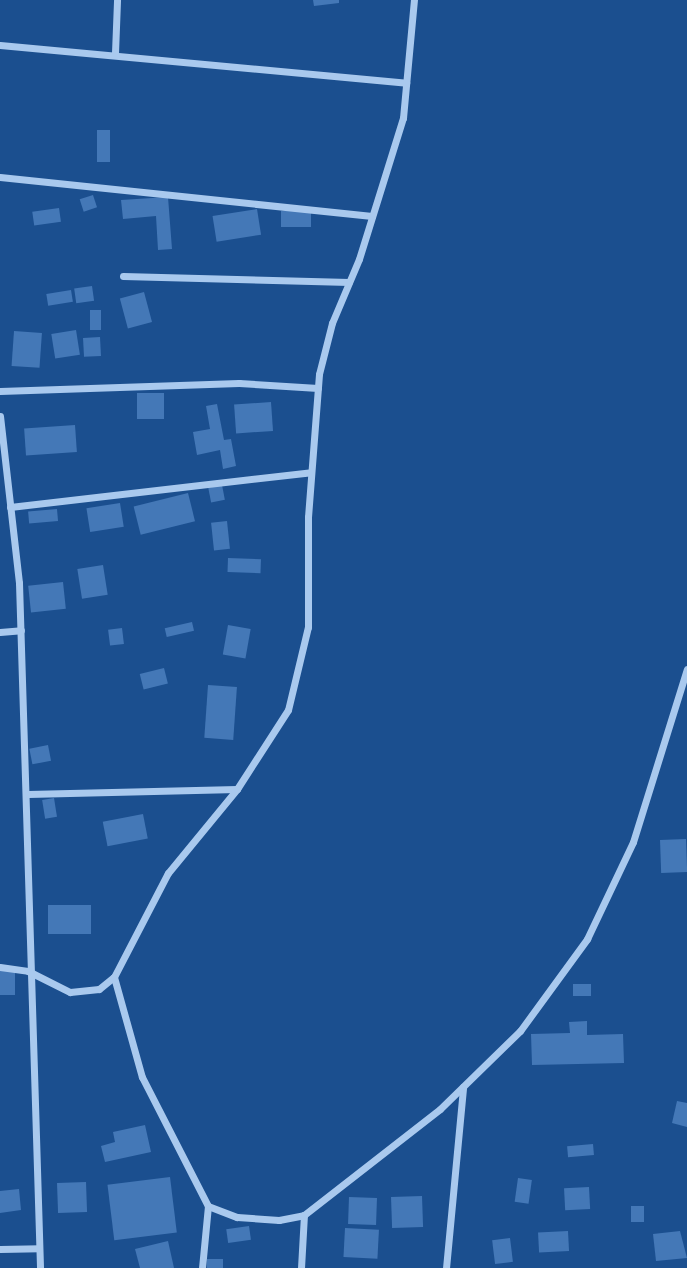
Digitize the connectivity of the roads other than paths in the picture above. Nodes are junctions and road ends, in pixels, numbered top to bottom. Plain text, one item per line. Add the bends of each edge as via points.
1 (117, 0) edge
2 (414, 0) edge
3 (0, 45) edge
4 (115, 54) junction
5 (406, 83) junction
6 (0, 177) edge
7 (372, 216) junction
8 (123, 276) dead end
9 (349, 282) junction
10 (318, 388) junction
11 (0, 391) edge
12 (0, 416) edge
13 (311, 472) junction
14 (10, 507) junction
15 (21, 630) junction
16 (0, 632) edge
17 (687, 669) edge
18 (677, 693) junction
19 (687, 693) edge
20 (237, 789) junction
21 (28, 794) junction
22 (0, 967) edge
23 (28, 971) junction
24 (114, 977) junction
25 (463, 1087) junction
26 (208, 1206) junction
27 (304, 1215) junction
28 (39, 1248) junction
29 (0, 1249) edge
30 (40, 1268) edge
31 (202, 1268) edge
32 (301, 1268) edge
33 (446, 1268) edge

1 - 4 street
2 - 5 street
3 - 4 street
4 - 5 street
5 - 7 street via 403,118
6 - 7 street
7 - 9 street
8 - 9 street
9 - 10 street via 332,323
10 - 11 street via 239,383
10 - 13 street
12 - 14 street
13 - 14 street
13 - 20 street via 308,627 288,710
14 - 15 street
15 - 16 street
15 - 21 street
17 - 18 street
18 - 19 street
18 - 25 street via 633,842 587,939 520,1031
20 - 21 street
20 - 24 street via 168,873
21 - 23 street
22 - 23 street
23 - 24 street via 70,992 99,989
23 - 28 street
24 - 26 street via 142,1077
25 - 27 street
25 - 33 street
26 - 27 street via 237,1217 279,1220
26 - 31 street
27 - 32 street
28 - 29 street
28 - 30 street

